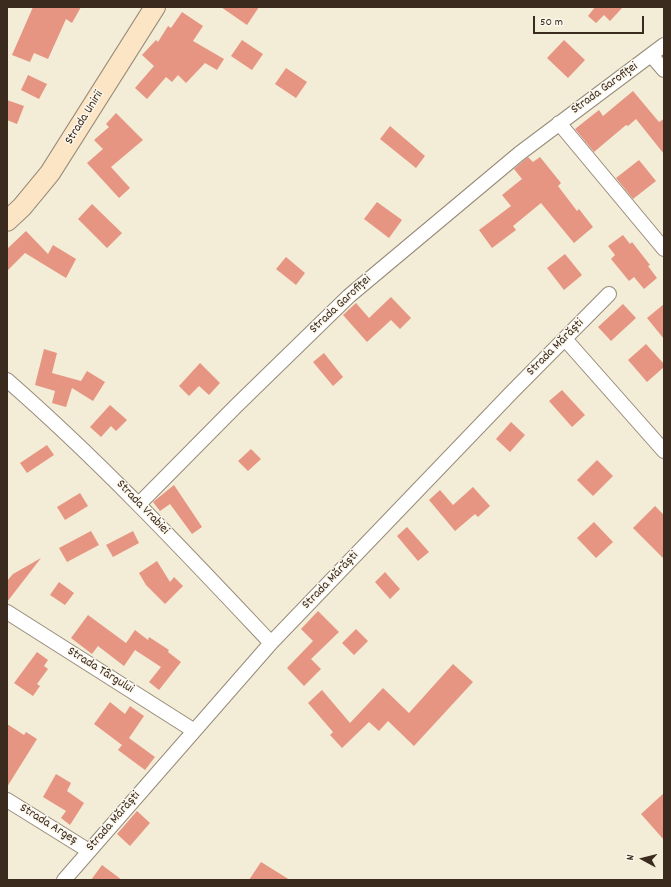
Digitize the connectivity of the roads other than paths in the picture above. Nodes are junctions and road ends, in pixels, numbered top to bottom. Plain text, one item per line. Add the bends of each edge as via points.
1 (155, 7) edge
2 (664, 45) edge
3 (651, 55) junction
4 (664, 70) edge
5 (559, 123) junction
6 (7, 221) edge
7 (664, 249) edge
8 (610, 294) dead end
9 (565, 339) junction
10 (7, 380) edge
11 (664, 451) edge
12 (139, 504) junction
13 (7, 612) edge
14 (271, 643) junction
15 (193, 730) junction
16 (7, 800) edge
17 (89, 851) junction
18 (64, 880) edge

1 - 6 main road, Strada Unirii via 50,173 28,202
2 - 3 street, Strada Garofiței
3 - 4 street, Strada Garofiței
3 - 5 street, Strada Garofiței
5 - 7 street, Strada Garofiței
5 - 12 street, Strada Garofiței via 448,211 349,296
8 - 9 street, Strada Mărăști
9 - 11 street
9 - 14 street, Strada Mărăști
10 - 12 street, Strada Vrabiei
12 - 14 street, Strada Vrabiei
13 - 15 street, Strada Târgului
14 - 15 street, Strada Mărăști
15 - 17 street, Strada Mărăști
16 - 17 street, Strada Argeș
17 - 18 street, Strada Mărăști

